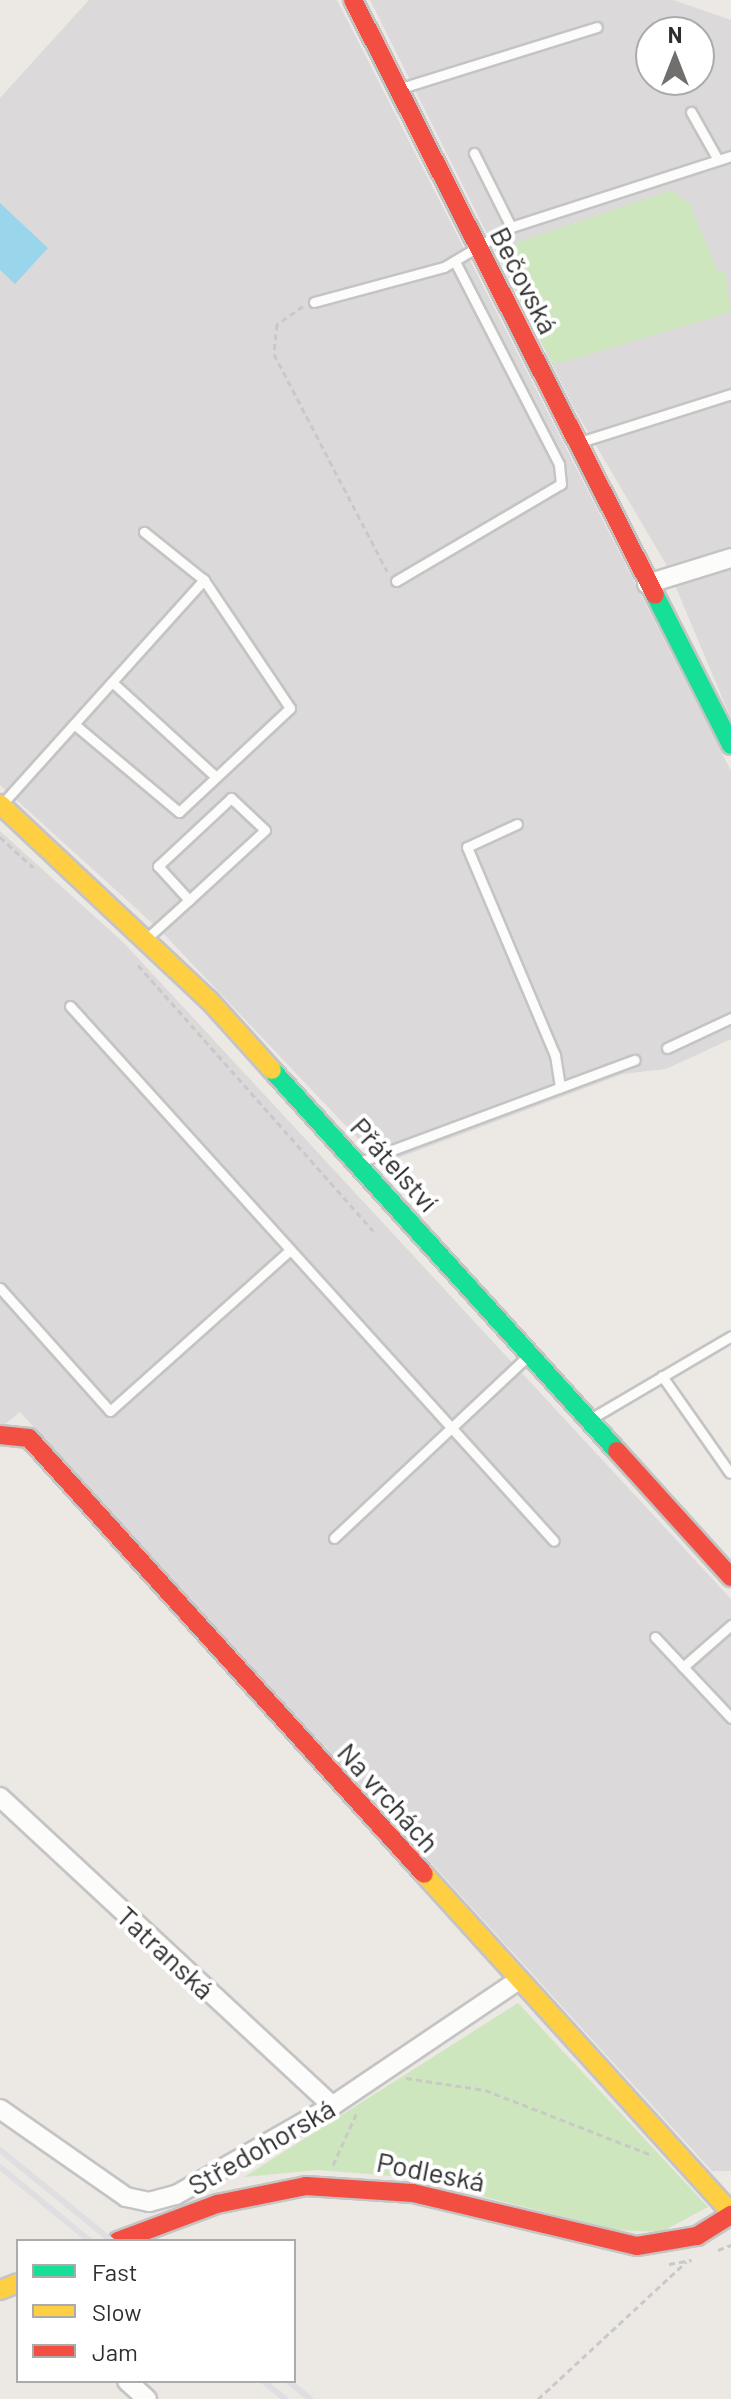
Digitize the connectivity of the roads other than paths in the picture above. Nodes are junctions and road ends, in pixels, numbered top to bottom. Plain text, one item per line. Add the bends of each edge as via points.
1 (353, 0) edge
2 (597, 27) dead end
3 (398, 89) junction
4 (691, 112) dead end
5 (474, 153) dead end
6 (731, 156) edge
7 (718, 160) junction
8 (511, 227) junction
9 (477, 246) junction
10 (455, 262) junction
11 (314, 302) road end
12 (731, 394) edge
13 (576, 443) junction
14 (144, 532) dead end
15 (731, 558) edge
16 (204, 580) junction
17 (396, 581) road end
18 (647, 584) junction
19 (112, 682) junction
20 (74, 724) junction
21 (731, 745) edge
22 (216, 777) junction
23 (0, 805) edge
24 (517, 824) dead end
25 (189, 900) junction
26 (147, 938) junction
27 (70, 1006) dead end
28 (731, 1018) edge
29 (667, 1048) dead end
30 (635, 1060) dead end
31 (560, 1088) junction
32 (356, 1163) junction
33 (290, 1250) junction
34 (0, 1288) edge
35 (731, 1336) edge
36 (530, 1354) junction
37 (662, 1376) junction
38 (589, 1420) junction
39 (451, 1428) junction
40 (0, 1435) edge
41 (730, 1473) edge
42 (334, 1538) dead end
43 (554, 1541) dead end
44 (731, 1577) edge
45 (731, 1625) edge
46 (655, 1637) dead end
47 (683, 1667) junction
48 (731, 1718) edge
49 (0, 1797) edge
50 (517, 1981) junction
51 (332, 2106) junction
52 (0, 2109) edge
53 (731, 2214) edge
54 (124, 2239) edge
55 (129, 2383) edge
56 (147, 2399) edge

1 - 3 street, Bečovská
2 - 3 lane
3 - 9 street, Bečovská
4 - 7 lane
5 - 8 lane
6 - 7 lane
7 - 8 lane
8 - 9 lane
9 - 10 lane
9 - 13 street, Bečovská
10 - 11 lane
10 - 17 lane via 559,464 561,484
12 - 13 lane
13 - 18 street, Bečovská
14 - 16 lane
15 - 18 street
16 - 19 lane
16 - 22 lane via 290,708
18 - 21 street, Bečovská
19 - 20 lane
19 - 22 lane
20 - 22 lane via 179,812
20 - 23 lane
23 - 26 street, Přátelství
24 - 31 lane via 467,847 555,1055
25 - 25 lane via 265,830 231,798 158,866
25 - 26 lane
26 - 32 street, Přátelství
27 - 33 lane
28 - 29 lane
30 - 31 lane
31 - 32 lane
32 - 36 street, Přátelství
33 - 34 lane via 110,1411
33 - 39 lane
35 - 37 lane
36 - 38 street, Přátelství
36 - 39 lane
37 - 38 lane
37 - 41 lane
38 - 44 street, Přátelství
39 - 42 lane
39 - 43 lane
40 - 50 street, Na vrchách via 29,1438
45 - 47 lane
46 - 47 lane
47 - 48 lane
49 - 51 street, Tatranská
50 - 51 street, Středohorská
50 - 53 street, Na vrchách
51 - 52 street, Středohorská via 176,2195 149,2202 126,2197
53 - 54 street, Podleská via 697,2236 637,2246 413,2193 326,2185 242,2196
55 - 56 street

